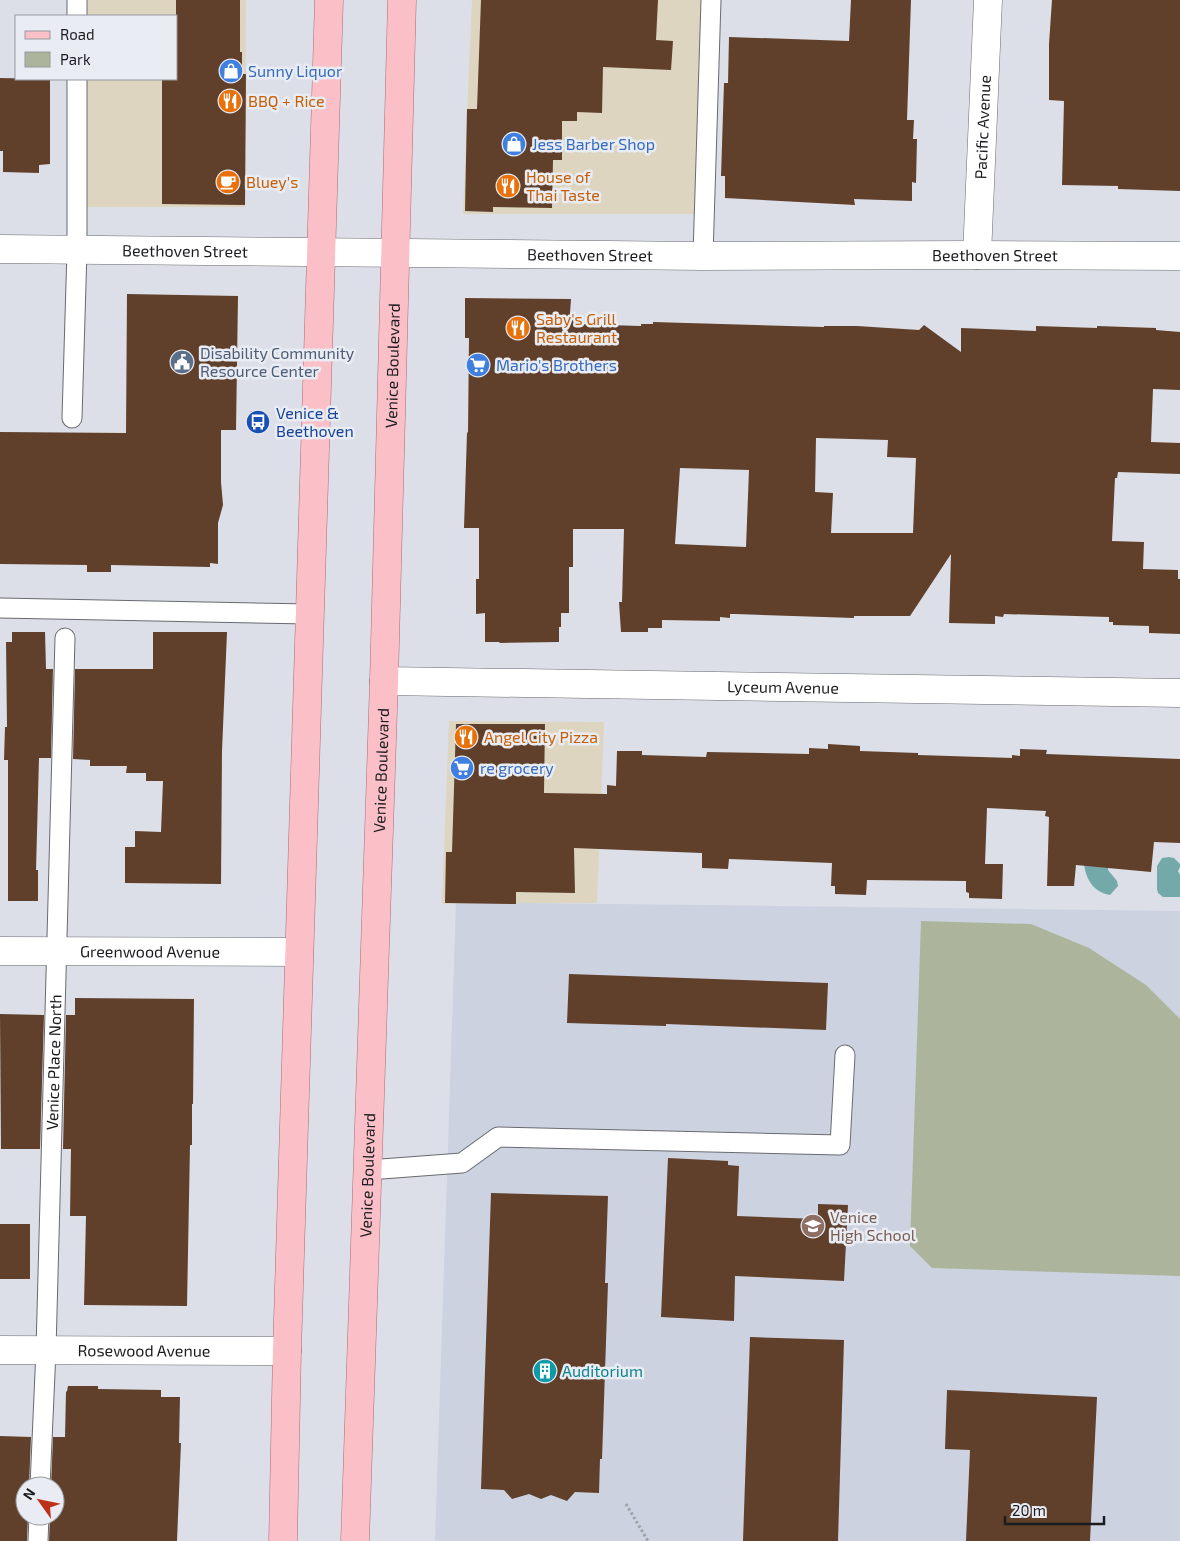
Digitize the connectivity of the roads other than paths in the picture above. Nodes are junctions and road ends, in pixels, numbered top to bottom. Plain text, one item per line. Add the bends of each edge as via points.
1 (77, 0) edge
2 (329, 0) edge
3 (402, 0) edge
4 (711, 0) edge
5 (988, 0) edge
6 (77, 15) edge
7 (77, 80) edge
8 (0, 249) edge
9 (77, 250) junction
10 (321, 253) junction
11 (395, 254) junction
12 (977, 255) junction
13 (703, 256) junction
14 (1180, 256) edge
15 (72, 418) dead end
16 (0, 608) edge
17 (310, 614) junction
18 (65, 638) dead end
19 (384, 682) junction
20 (1180, 693) edge
21 (0, 951) edge
22 (57, 951) junction
23 (299, 952) junction
24 (845, 1055) dead end
25 (368, 1170) junction
26 (0, 1350) edge
27 (46, 1350) junction
28 (287, 1351) junction
29 (40, 1476) edge
30 (39, 1526) edge
31 (38, 1541) edge
32 (283, 1541) edge
33 (355, 1541) edge

1 - 6 lane
2 - 10 main road
3 - 11 main road, Venice Boulevard
4 - 13 lane
5 - 12 street, Pacific Avenue
7 - 9 lane
8 - 9 street, Beethoven Street
9 - 10 street, Beethoven Street
9 - 15 lane
10 - 11 street, Beethoven Street
10 - 17 main road
11 - 13 street, Beethoven Street
11 - 19 main road, Venice Boulevard
12 - 13 street, Beethoven Street
12 - 14 street, Beethoven Street
16 - 17 lane
17 - 23 main road
18 - 22 lane, Venice Place North
19 - 20 street, Lyceum Avenue
19 - 25 main road, Venice Boulevard
21 - 22 street, Greenwood Avenue
22 - 23 street, Greenwood Avenue
22 - 27 lane, Venice Place North
23 - 28 main road
24 - 25 lane via 840,1145 498,1137 462,1163
25 - 33 main road, Venice Boulevard
26 - 27 street, Rosewood Avenue
27 - 28 street, Rosewood Avenue
27 - 29 lane, Venice Place North
28 - 32 main road
30 - 31 lane

